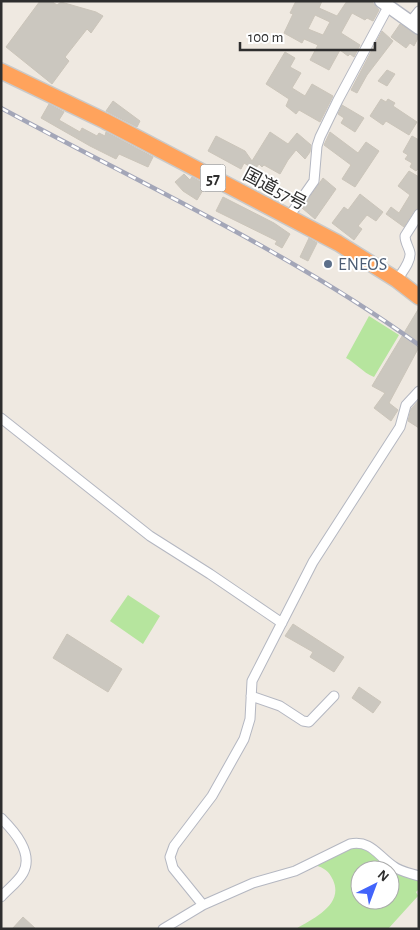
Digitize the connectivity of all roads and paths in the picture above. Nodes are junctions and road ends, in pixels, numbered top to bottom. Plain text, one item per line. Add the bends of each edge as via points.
1 (385, 4) edge
2 (419, 11) edge
3 (414, 25) edge
4 (1, 71) edge
5 (419, 214) edge
6 (288, 218) junction
7 (397, 280) junction
8 (419, 297) edge
9 (419, 390) edge
10 (1, 418) edge
11 (282, 623) junction
12 (251, 696) junction
13 (334, 696) dead end
14 (1, 818) edge
15 (419, 876) edge
16 (1, 897) edge
17 (203, 905) junction
18 (163, 929) edge

1 - 3 street
1 - 6 street via 320,137 314,181
2 - 3 street
4 - 6 highway, 国道57号 / 57 via 105,121
5 - 7 street via 405,236 409,261
6 - 7 highway, 国道57号 / 57 via 338,243
7 - 8 highway, 国道57号 / 57
9 - 11 street via 406,406 400,427 313,562
10 - 11 street via 150,536
11 - 12 street via 252,680
12 - 13 street via 280,706 309,722
12 - 17 street via 250,719 244,739 212,796 174,846 170,857 173,868
14 - 16 street via 14,830 25,860 23,872
15 - 17 street via 393,866 368,845 350,844 294,872 253,883
17 - 18 street

